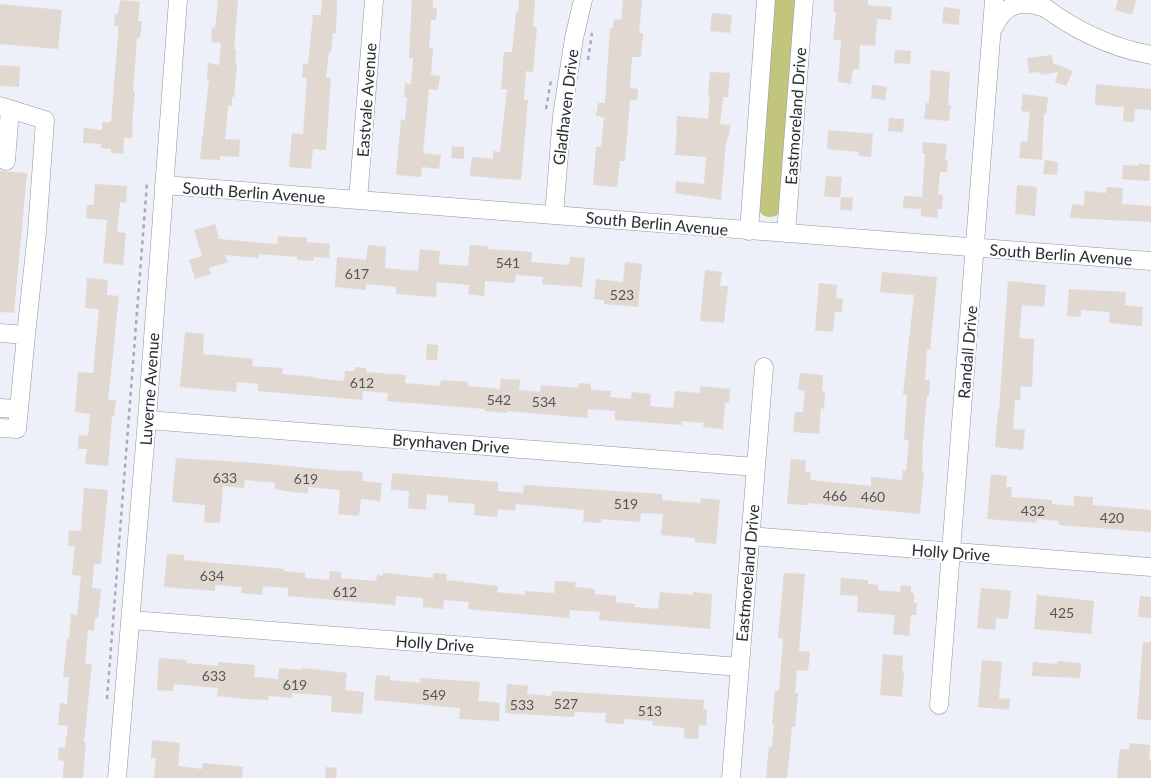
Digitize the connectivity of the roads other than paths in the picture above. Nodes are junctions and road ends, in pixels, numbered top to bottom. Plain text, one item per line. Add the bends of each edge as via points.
1 (178, 0) edge
2 (374, 0) edge
3 (583, 0) edge
4 (766, 0) edge
5 (804, 0) edge
6 (994, 0) edge
7 (1040, 4) edge
8 (992, 34) junction
9 (1151, 55) edge
10 (5, 107) edge
11 (6, 160) dead end
12 (155, 184) junction
13 (358, 200) junction
14 (554, 215) junction
15 (749, 230) junction
16 (786, 233) junction
17 (975, 247) junction
18 (1151, 261) edge
19 (0, 333) edge
20 (26, 335) junction
21 (764, 367) dead end
22 (0, 408) edge
23 (19, 409) junction
24 (147, 420) junction
25 (0, 428) edge
26 (756, 467) junction
27 (750, 536) junction
28 (951, 552) junction
29 (1151, 567) edge
30 (131, 620) junction
31 (740, 666) junction
32 (939, 705) dead end
33 (117, 778) edge
34 (731, 778) edge

1 - 12 street, Luverne Avenue
2 - 13 street, Eastvale Avenue
3 - 14 street, Gladhaven Drive via 563,108
4 - 15 street
5 - 16 street, Eastmoreland Drive
6 - 8 street, Randall Drive
7 - 8 street via 1027,2 1010,6
7 - 9 street via 1095,39
8 - 17 street, Randall Drive
10 - 11 street
10 - 20 street via 45,120 38,232
12 - 13 street, South Berlin Avenue
12 - 24 street, Luverne Avenue
13 - 14 street, South Berlin Avenue
14 - 15 street, South Berlin Avenue
15 - 16 street, South Berlin Avenue
16 - 17 street, South Berlin Avenue
17 - 18 street, South Berlin Avenue
17 - 28 street, Randall Drive
19 - 20 street
20 - 23 street
21 - 26 street, Eastmoreland Drive
22 - 23 street
23 - 25 street via 17,429
24 - 26 street, Brynhaven Drive
24 - 30 street, Luverne Avenue
26 - 27 street, Eastmoreland Drive
27 - 28 street, Holly Drive
27 - 31 street, Eastmoreland Drive
28 - 29 street, Holly Drive
28 - 32 street, Randall Drive
30 - 31 street, Holly Drive
30 - 33 street, Luverne Avenue
31 - 34 street, Eastmoreland Drive

